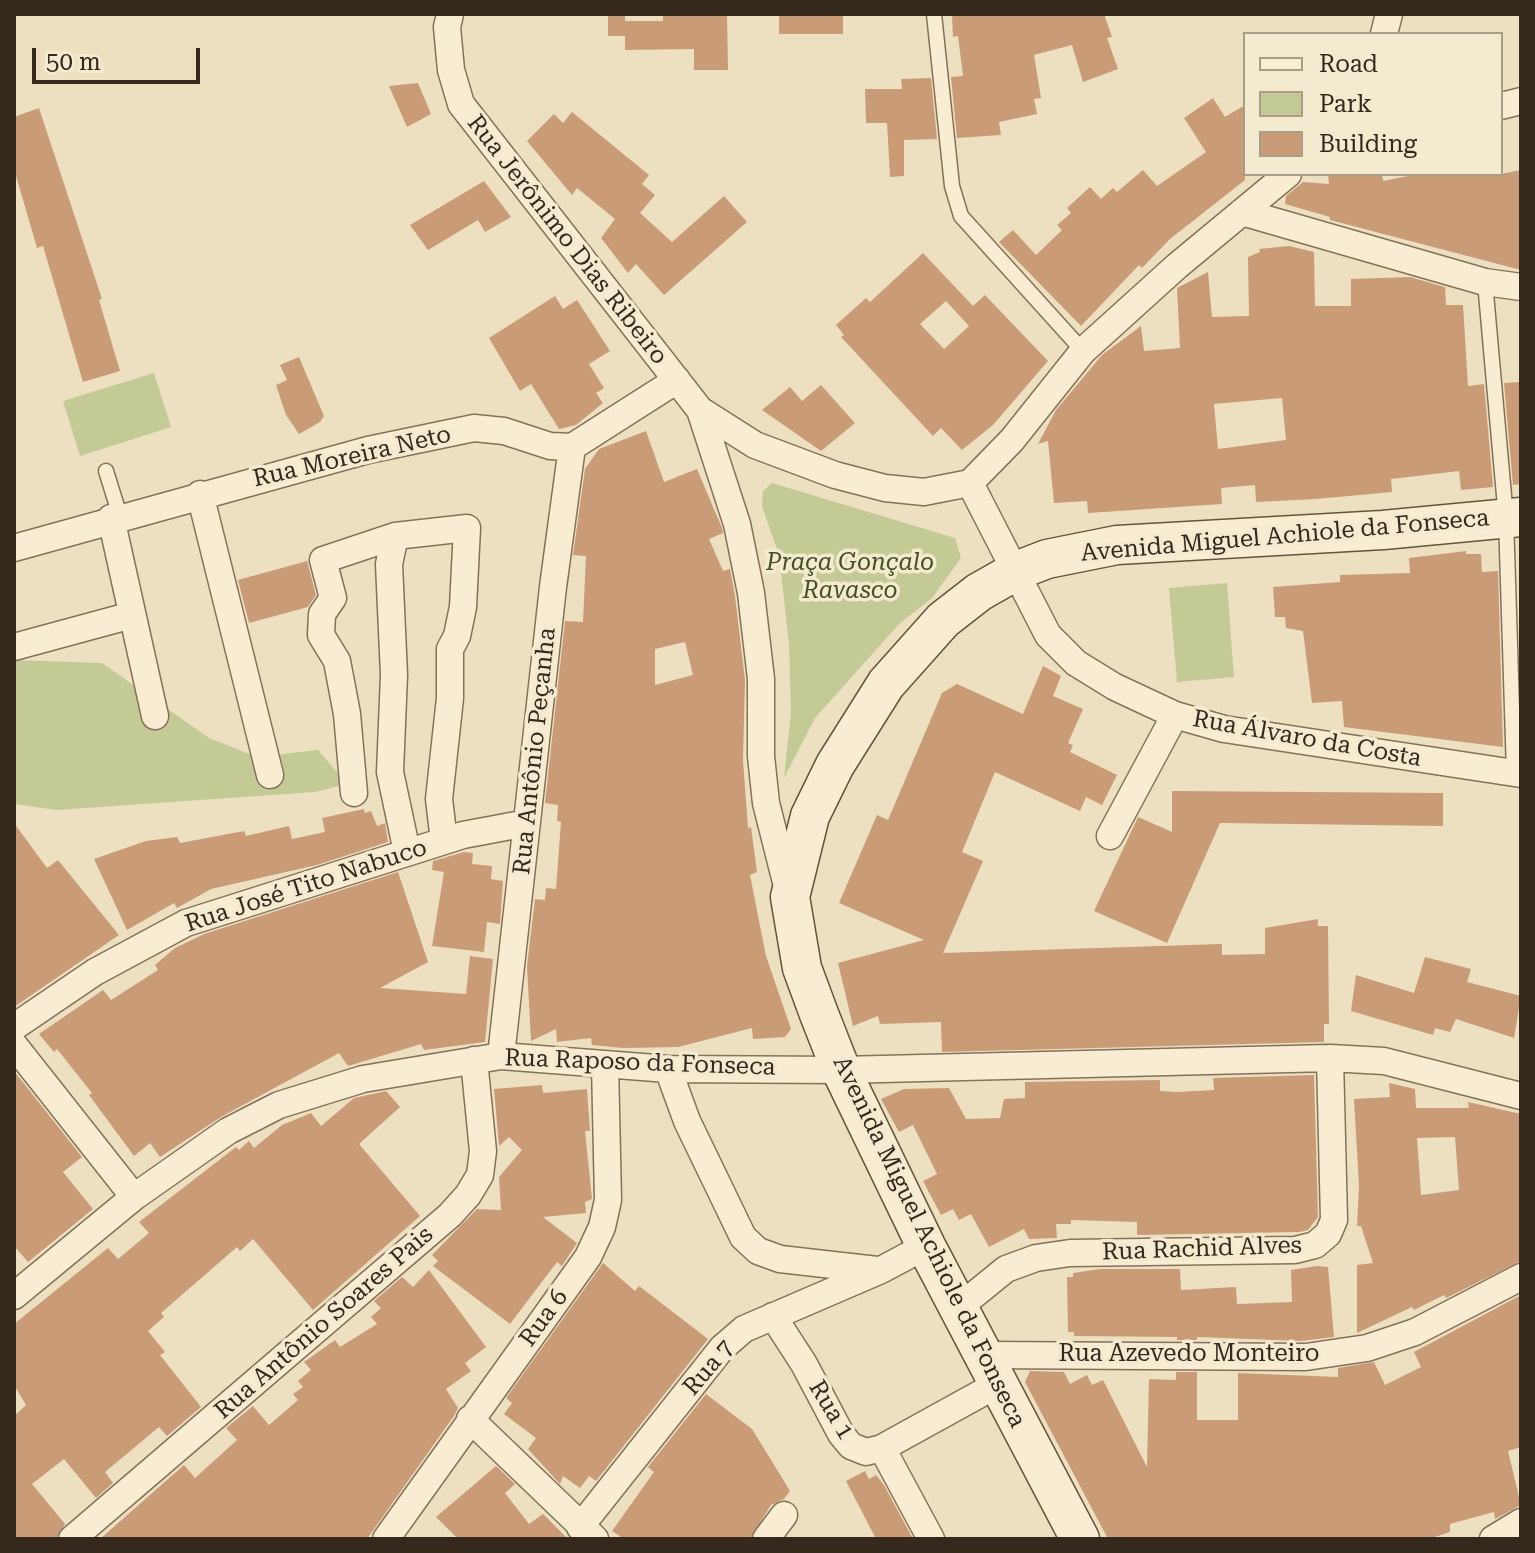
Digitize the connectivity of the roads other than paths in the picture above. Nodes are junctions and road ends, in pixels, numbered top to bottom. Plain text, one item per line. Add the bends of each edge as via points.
1 (450, 14) edge
2 (934, 14) edge
3 (1286, 176) edge
4 (1242, 212) junction
5 (1485, 282) junction
6 (1521, 287) edge
7 (1083, 351) junction
8 (677, 380) junction
9 (700, 410) junction
10 (572, 447) junction
11 (106, 471) dead end
12 (970, 483) junction
13 (200, 494) junction
14 (116, 517) junction
15 (1513, 517) edge
16 (395, 536) junction
17 (14, 548) edge
18 (1016, 571) junction
19 (132, 615) junction
20 (14, 647) edge
21 (1175, 715) junction
22 (155, 716) dead end
23 (1518, 773) edge
24 (270, 775) dead end
25 (354, 793) dead end
26 (527, 823) junction
27 (1110, 836) dead end
28 (444, 841) junction
29 (407, 852) junction
30 (790, 897) junction
31 (14, 1027) edge
32 (14, 1045) edge
33 (501, 1056) junction
34 (1330, 1058) junction
35 (474, 1060) junction
36 (605, 1065) junction
37 (668, 1069) junction
38 (841, 1070) junction
39 (1521, 1096) edge
40 (134, 1197) junction
41 (926, 1246) junction
42 (881, 1270) junction
43 (1521, 1277) edge
44 (14, 1296) edge
45 (958, 1308) junction
46 (773, 1316) junction
47 (992, 1370) junction
48 (470, 1419) junction
49 (882, 1448) junction
50 (784, 1515) dead end
51 (1521, 1522) edge
52 (588, 1533) edge
53 (391, 1537) edge
54 (72, 1539) edge
55 (766, 1539) edge
56 (931, 1539) edge
57 (1080, 1539) edge
58 (1493, 1539) edge

1 - 8 street, Rua Jerônimo Dias Ribeiro via 451,70 461,104
2 - 7 lane via 952,186 961,216
3 - 4 street
4 - 5 street
4 - 7 street
5 - 6 street
5 - 15 lane
7 - 12 street
8 - 9 street, Rua Jerônimo Dias Ribeiro
8 - 10 street
9 - 12 street, Rua Jerônimo Dias Ribeiro via 755,445 835,475 924,492
9 - 30 street, Rua Jerônimo Dias Ribeiro via 737,524 751,593 761,679 764,787
10 - 13 street, Rua Moreira Neto via 474,428
10 - 26 street, Rua Antônio Peçanha
11 - 14 lane
12 - 18 street, Rua Álvaro da Costa
13 - 14 street, Rua Moreira Neto
13 - 24 street
14 - 17 street, Rua Moreira Neto
14 - 19 street
15 - 18 street, Avenida Miguel Achiole da Fonseca via 1117,545
15 - 23 lane
16 - 25 street via 323,560 333,598 322,614 321,635 337,661
16 - 28 street via 467,528 463,607 450,649 439,799
16 - 29 street via 389,564 394,675 390,772
18 - 21 street, Rua Álvaro da Costa via 1048,635 1076,663
18 - 30 street, Avenida Miguel Achiole da Fonseca via 943,620 886,684 810,816
19 - 20 street
19 - 22 street
21 - 23 street, Rua Álvaro da Costa via 1224,729
21 - 27 street
26 - 28 street, Rua José Tito Nabuco
26 - 33 street, Rua Antônio Peçanha
28 - 29 street, Rua José Tito Nabuco
29 - 31 street, Rua José Tito Nabuco via 186,923 95,972
30 - 38 street, Avenida Miguel Achiole da Fonseca via 802,968
32 - 40 street
33 - 35 street, Rua Raposo da Fonseca
33 - 36 street, Rua Raposo da Fonseca
34 - 38 street, Rua Raposo da Fonseca
34 - 39 street, Rua Raposo da Fonseca via 1384,1061
34 - 45 street, Rua Rachid Alves via 1334,1220 1315,1245 1295,1250 1036,1258 1006,1269
35 - 40 street, Rua Raposo da Fonseca via 363,1079 279,1105 228,1131
35 - 54 street, Rua Antônio Soares Pais via 483,1151 480,1175 468,1195
36 - 37 street, Rua Raposo da Fonseca
36 - 48 street, Rua 6 via 608,1200 602,1227 588,1257
37 - 38 street, Rua Raposo da Fonseca
37 - 42 street via 743,1237 758,1251 780,1259
38 - 41 street, Avenida Miguel Achiole da Fonseca
40 - 44 street, Rua Raposo da Fonseca
41 - 42 street, Rua 7
41 - 45 street, Avenida Miguel Achiole da Fonseca
42 - 46 street, Rua 7
43 - 47 street, Rua Azevedo Monteiro via 1415,1332 1367,1348 1321,1355
45 - 47 street, Avenida Miguel Achiole da Fonseca
46 - 49 street, Rua 1 via 841,1434 866,1452
46 - 52 street, Rua 7 via 744,1329 722,1348
47 - 49 street, Rua 1
47 - 57 street, Avenida Miguel Achiole da Fonseca
48 - 52 street
48 - 53 street, Rua 6
49 - 56 street
50 - 55 street
51 - 58 street

